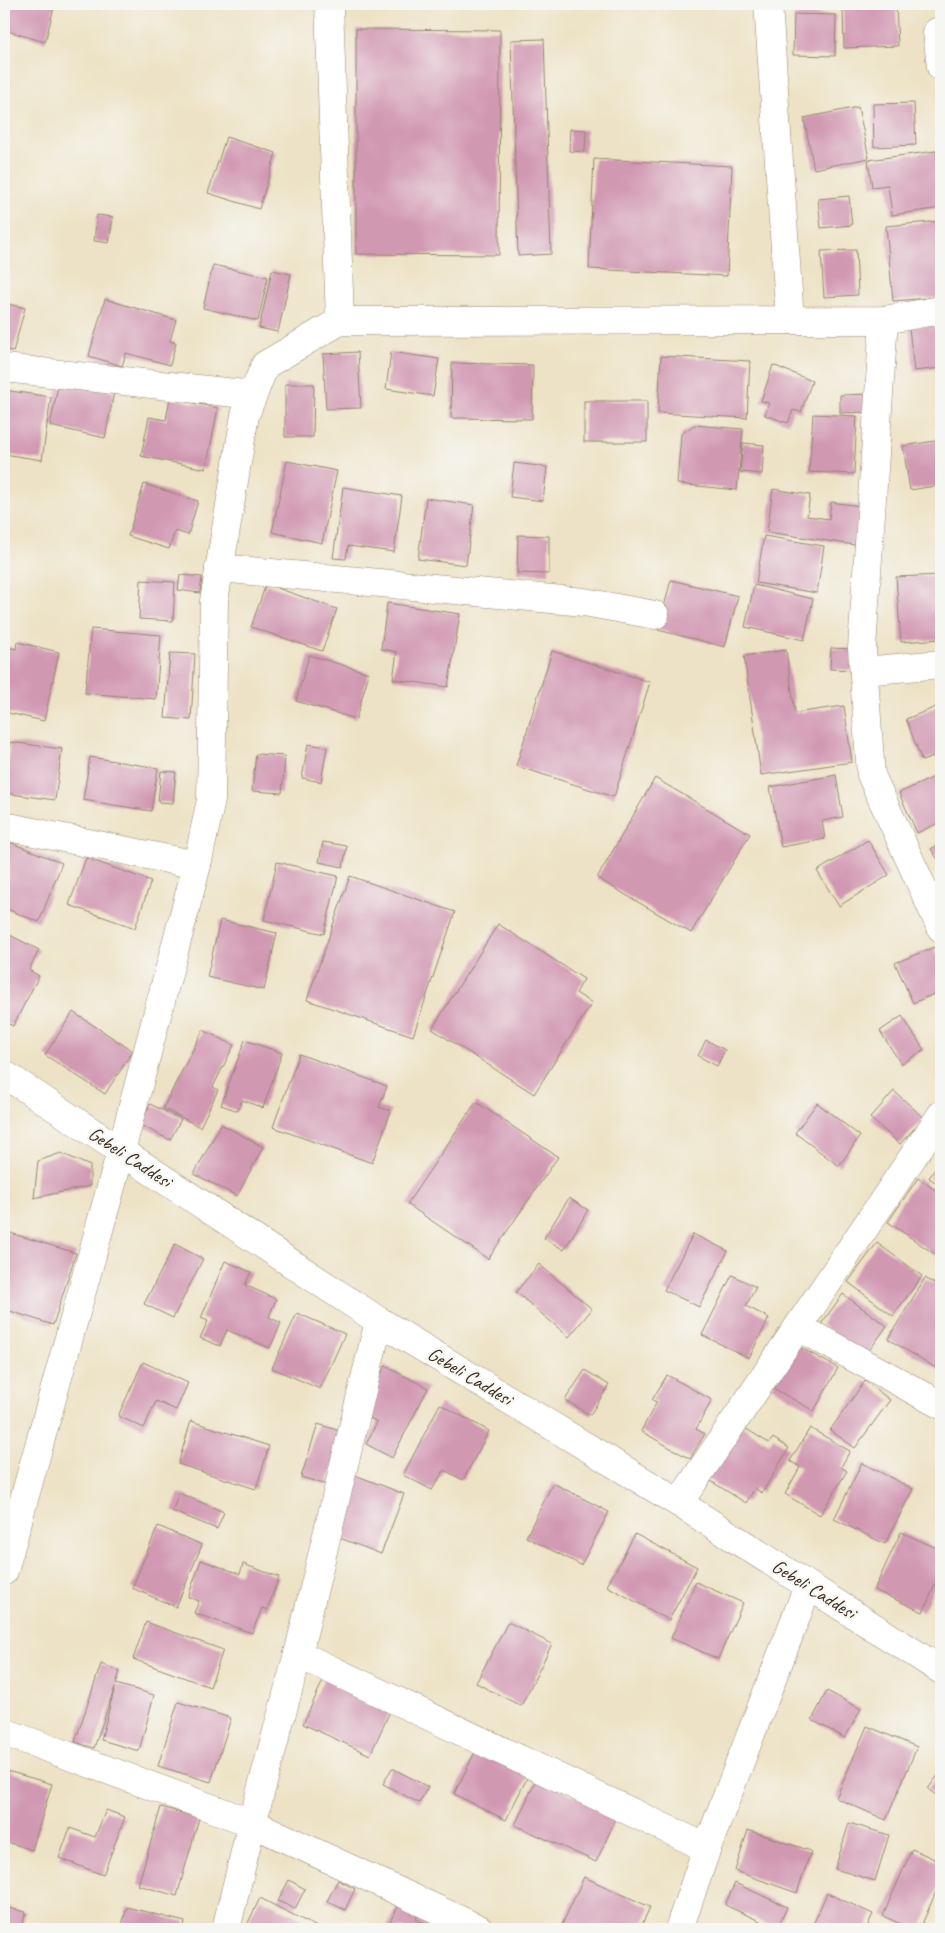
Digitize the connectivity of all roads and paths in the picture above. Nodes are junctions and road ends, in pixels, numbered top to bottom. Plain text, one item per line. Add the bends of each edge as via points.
1 (329, 4) edge
2 (768, 4) edge
3 (937, 32) dead end
4 (941, 67) edge
5 (941, 310) edge
6 (790, 320) junction
7 (884, 320) junction
8 (340, 322) junction
9 (4, 368) edge
10 (253, 395) junction
11 (219, 568) junction
12 (655, 615) dead end
13 (941, 664) edge
14 (864, 671) junction
15 (4, 826) edge
16 (197, 865) junction
17 (941, 928) edge
18 (4, 1074) edge
19 (941, 1115) edge
20 (121, 1151) junction
21 (379, 1321) junction
22 (798, 1327) junction
23 (941, 1405) edge
24 (678, 1504) junction
25 (4, 1571) edge
26 (808, 1586) junction
27 (298, 1654) junction
28 (940, 1666) edge
29 (4, 1732) edge
30 (252, 1823) junction
31 (708, 1848) junction
32 (226, 1929) edge
33 (479, 1929) edge
34 (679, 1929) edge

1 - 8 street
2 - 6 street
3 - 4 street
5 - 7 street
6 - 7 street
6 - 8 street
7 - 14 street via 862,648
8 - 10 street via 265,365
9 - 10 street
10 - 11 street via 245,415
11 - 12 street via 584,602
11 - 16 street via 214,601 211,800
13 - 14 street
14 - 17 street via 871,775
15 - 16 street
16 - 20 street
18 - 20 street, Gebeli Caddesi
19 - 22 street
20 - 21 street, Gebeli Caddesi
20 - 25 street
21 - 24 street, Gebeli Caddesi
21 - 27 street
22 - 23 street
22 - 24 street
24 - 26 street, Gebeli Caddesi
26 - 28 street, Gebeli Caddesi
26 - 31 street
27 - 30 street
27 - 31 street
29 - 30 street
30 - 32 street
30 - 33 street
31 - 34 street

